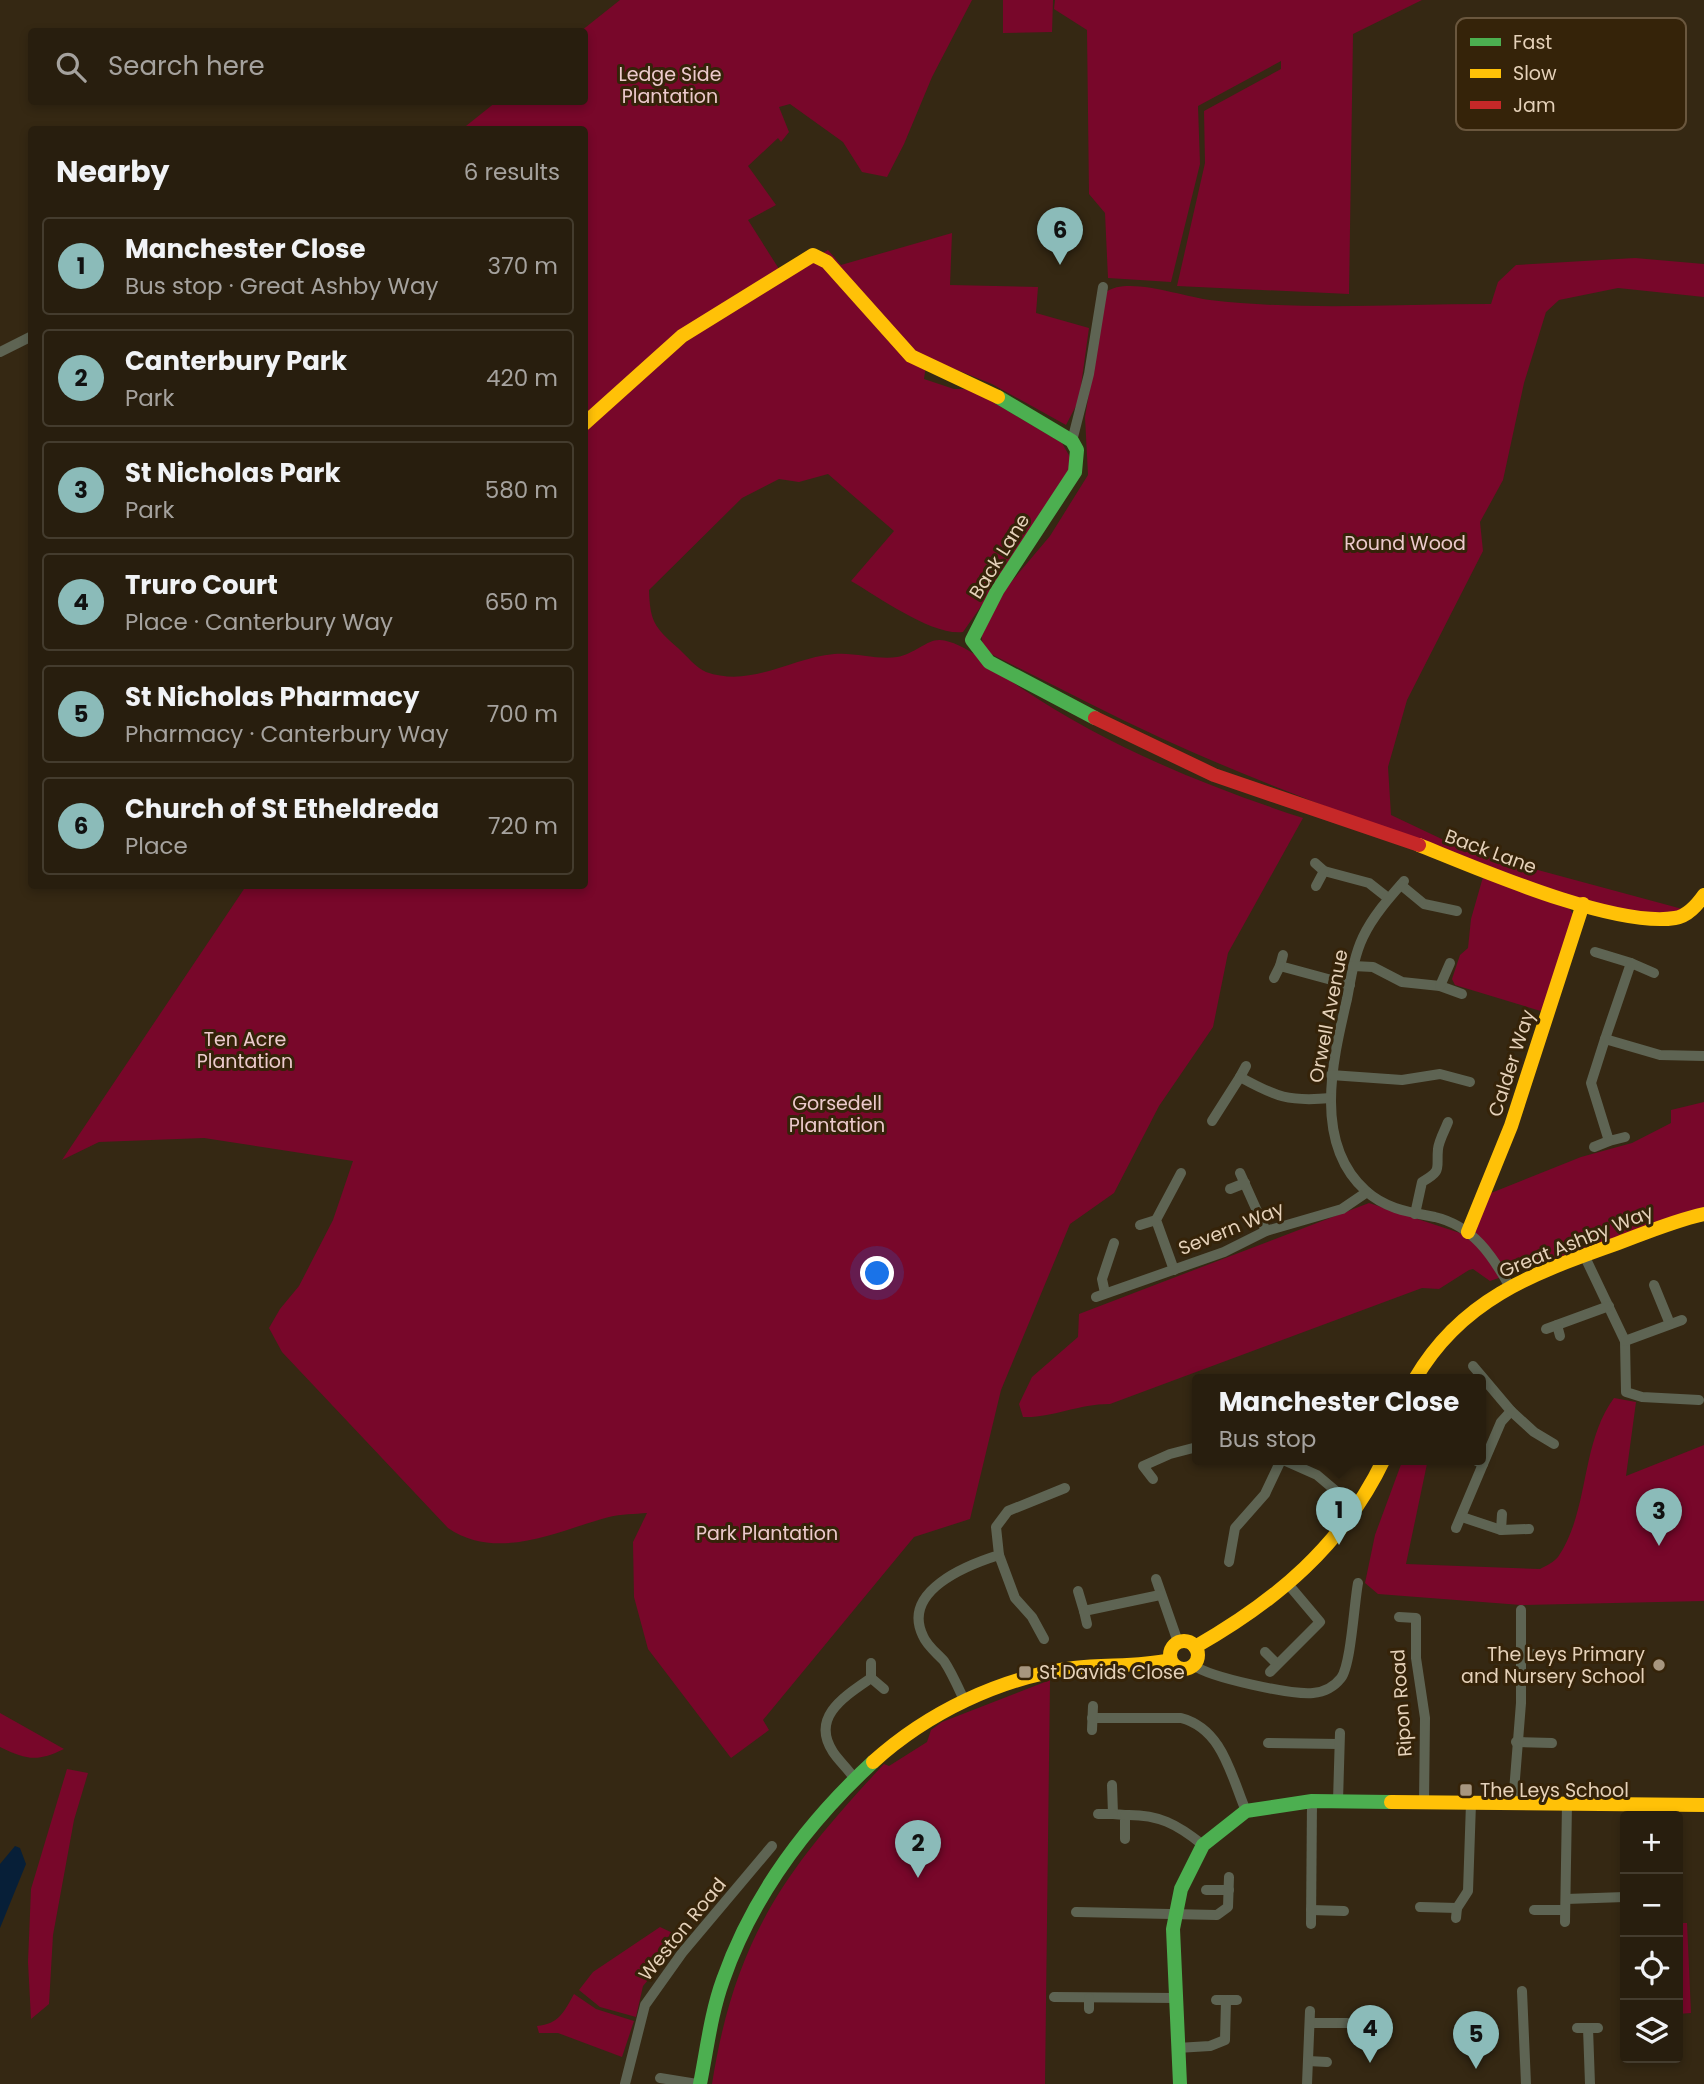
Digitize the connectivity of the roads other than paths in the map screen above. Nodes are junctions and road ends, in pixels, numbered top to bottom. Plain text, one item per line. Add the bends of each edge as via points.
1 (1103, 287) dead end
2 (28, 338) edge
3 (0, 352) edge
4 (588, 420) edge
5 (1072, 441) junction
6 (1315, 863) dead end
7 (1324, 871) junction
8 (1317, 886) dead end
9 (1704, 895) edge
10 (1388, 898) junction
11 (1583, 904) junction
12 (1457, 911) dead end
13 (1595, 952) dead end
14 (1283, 955) dead end
15 (1450, 963) dead end
16 (1631, 963) junction
17 (1280, 966) junction
18 (1353, 966) junction
19 (1654, 973) dead end
20 (1274, 978) dead end
21 (1350, 985) junction
22 (1440, 986) junction
23 (1462, 994) dead end
24 (1605, 1039) junction
25 (1704, 1056) edge
26 (1246, 1066) dead end
27 (1331, 1075) junction
28 (1240, 1077) junction
29 (1470, 1083) dead end
30 (1331, 1098) junction
31 (1212, 1121) dead end
32 (1448, 1122) dead end
33 (1625, 1137) dead end
34 (1609, 1141) junction
35 (1594, 1147) dead end
36 (1240, 1173) dead end
37 (1181, 1174) dead end
38 (1245, 1184) junction
39 (1230, 1189) dead end
40 (1367, 1192) junction
41 (1415, 1214) junction
42 (1704, 1214) edge
43 (1156, 1220) junction
44 (1140, 1225) dead end
45 (1266, 1231) junction
46 (1468, 1232) junction
47 (1114, 1242) dead end
48 (1584, 1255) junction
49 (1174, 1270) junction
50 (1654, 1285) dead end
51 (1510, 1287) junction
52 (1609, 1306) junction
53 (1682, 1320) dead end
54 (1670, 1324) junction
55 (1557, 1325) junction
56 (1546, 1329) dead end
57 (1560, 1336) dead end
58 (1625, 1340) junction
59 (1473, 1366) dead end
60 (1418, 1374) edge
61 (1480, 1374) edge
62 (1486, 1381) edge
63 (1699, 1400) dead end
64 (1511, 1411) junction
65 (1554, 1444) dead end
66 (1192, 1448) edge
67 (1486, 1457) edge
68 (1279, 1465) edge
69 (1293, 1465) edge
70 (1381, 1465) edge
71 (1483, 1465) edge
72 (1153, 1479) dead end
73 (1065, 1488) dead end
74 (1356, 1508) junction
75 (1502, 1514) dead end
76 (1462, 1517) junction
77 (1456, 1528) dead end
78 (1529, 1529) dead end
79 (1501, 1530) junction
80 (999, 1555) junction
81 (1229, 1562) dead end
82 (1156, 1579) dead end
83 (1358, 1583) dead end
84 (1288, 1584) junction
85 (1078, 1591) dead end
86 (1160, 1595) junction
87 (1521, 1610) dead end
88 (1084, 1611) junction
89 (1399, 1617) dead end
90 (1087, 1624) dead end
91 (1044, 1639) dead end
92 (1178, 1642) junction
93 (1195, 1647) junction
94 (1265, 1652) dead end
95 (1521, 1654) junction
96 (1555, 1654) dead end
97 (1170, 1660) junction
98 (870, 1663) dead end
99 (1193, 1665) junction
100 (871, 1678) junction
101 (884, 1689) dead end
102 (964, 1700) junction
103 (1093, 1706) dead end
104 (1092, 1718) junction
105 (1092, 1730) dead end
106 (1516, 1742) junction
107 (1268, 1743) dead end
108 (1552, 1743) dead end
109 (854, 1778) junction
110 (1112, 1785) dead end
111 (1312, 1801) junction
112 (1338, 1801) junction
113 (1424, 1802) junction
114 (1471, 1803) junction
115 (1513, 1804) junction
116 (1567, 1804) junction
117 (1704, 1805) edge
118 (1246, 1811) junction
119 (1098, 1814) dead end
120 (1113, 1814) junction
121 (1125, 1815) junction
122 (1125, 1839) dead end
123 (1203, 1845) junction
124 (772, 1846) dead end
125 (1229, 1877) dead end
126 (1206, 1890) dead end
127 (1229, 1891) junction
128 (1620, 1898) edge
129 (1566, 1905) junction
130 (1420, 1907) dead end
131 (1311, 1910) junction
132 (1534, 1910) dead end
133 (1344, 1911) dead end
134 (1076, 1912) dead end
135 (1175, 1914) junction
136 (1565, 1922) dead end
137 (1311, 1924) dead end
138 (1522, 1990) dead end
139 (1054, 1997) dead end
140 (1089, 1998) junction
141 (1174, 1998) junction
142 (1227, 2000) dead end
143 (1089, 2009) dead end
144 (1310, 2011) dead end
145 (1310, 2023) junction
146 (1347, 2023) dead end
147 (1588, 2028) dead end
148 (1177, 2048) junction
149 (1308, 2062) junction
150 (1326, 2062) dead end
151 (660, 2077) edge
152 (625, 2084) edge
153 (699, 2084) edge
154 (1180, 2084) edge
155 (1307, 2084) edge
156 (1526, 2084) edge
157 (1590, 2084) edge

1 - 5 street
2 - 3 street
4 - 5 street via 682,336 813,256 827,262 911,356 990,393
5 - 11 street, Back Lane via 1077,450 1075,472 996,592 972,640 989,662 1242,787 1371,827
6 - 7 street
7 - 8 street
7 - 10 street via 1369,883
9 - 11 street via 1675,919 1621,914
10 - 12 street, Orwell Avenue via 1403,883 1424,904
10 - 18 street, Orwell Avenue via 1363,937
11 - 46 street, Calder Way via 1511,1126
13 - 16 street
14 - 17 street
15 - 22 street
16 - 19 street
16 - 24 street
17 - 20 street
17 - 21 street
18 - 21 street, Orwell Avenue
18 - 22 street via 1373,967 1402,982
21 - 27 street, Orwell Avenue
22 - 23 street
24 - 25 street via 1660,1055
24 - 34 street via 1591,1083
26 - 28 street
27 - 29 street via 1402,1080 1440,1074
27 - 30 street, Orwell Avenue
28 - 30 street via 1280,1098
28 - 31 street
30 - 40 street, Orwell Avenue via 1343,1160
32 - 41 street via 1438,1146 1439,1166 1422,1182
33 - 34 street
34 - 35 street
36 - 38 street
37 - 43 street
38 - 39 street
38 - 45 street
40 - 41 street, Orwell Avenue
40 - 45 street, Severn Way via 1342,1209
41 - 46 street, Orwell Avenue via 1446,1220
42 - 48 street, Great Ashby Way
43 - 44 street
43 - 49 street
45 - 49 street, Severn Way
46 - 51 street, Orwell Avenue via 1486,1248
47 - 49 street, Severn Way via 1100,1295
48 - 51 street, Great Ashby Way
48 - 52 street
50 - 54 street
51 - 60 street, Great Ashby Way via 1454,1326
52 - 55 street
52 - 58 street
53 - 54 street
54 - 58 street
55 - 56 street
55 - 57 street
58 - 63 street via 1626,1392 1682,1404
59 - 61 street
62 - 64 street
64 - 65 street
64 - 67 street via 1501,1422
66 - 72 street via 1143,1466
68 - 81 street via 1265,1494 1235,1528
69 - 74 street via 1317,1475
70 - 74 street
71 - 76 street
73 - 80 street via 1003,1515 995,1532
74 - 84 street via 1322,1552
75 - 79 street
76 - 77 street
76 - 79 street
78 - 79 street
80 - 91 street via 1015,1598
80 - 102 street via 936,1586 920,1609 923,1637 946,1664
82 - 86 street
83 - 99 street via 1342,1676 1330,1688 1311,1693 1244,1682 1211,1675
84 - 93 street
84 - 94 street via 1320,1622 1273,1668
85 - 88 street
86 - 88 street
86 - 92 street
87 - 95 street
88 - 90 street
89 - 113 street, Ripon Road via 1416,1618 1416,1658 1425,1718
92 - 93 street
92 - 97 street via 1171,1647
93 - 99 street via 1198,1656
95 - 96 street
95 - 106 street
97 - 99 street via 1180,1669
97 - 102 street via 1027,1677
98 - 100 street
100 - 101 street
100 - 109 street via 842,1698 824,1728 832,1750
102 - 109 street via 901,1739
103 - 104 street
104 - 105 street
104 - 118 street via 1193,1721 1219,1744
106 - 108 street
106 - 115 street
107 - 112 street via 1310,1748 1339,1738
109 - 153 street via 819,1815 780,1868 741,1936 724,1979
110 - 120 street
111 - 112 street
111 - 118 street
111 - 131 street
112 - 113 street
113 - 114 street
114 - 115 street
114 - 130 street via 1468,1891 1457,1913
115 - 116 street
116 - 117 street
116 - 129 street
118 - 123 street
119 - 120 street
120 - 121 street
121 - 122 street
121 - 123 street via 1147,1814 1166,1820
123 - 135 street via 1181,1889
124 - 152 street, Weston Road via 645,2005
125 - 127 street
126 - 127 street
127 - 135 street via 1228,1907 1217,1915
128 - 129 street
129 - 132 street
129 - 136 street
131 - 133 street
131 - 137 street
134 - 135 street via 1088,1908
135 - 141 street
138 - 156 street
139 - 140 street
140 - 141 street
140 - 143 street
141 - 148 street
142 - 148 street via 1225,2040
144 - 145 street
145 - 146 street
145 - 149 street
147 - 157 street
148 - 154 street
149 - 150 street
149 - 155 street
151 - 153 street

